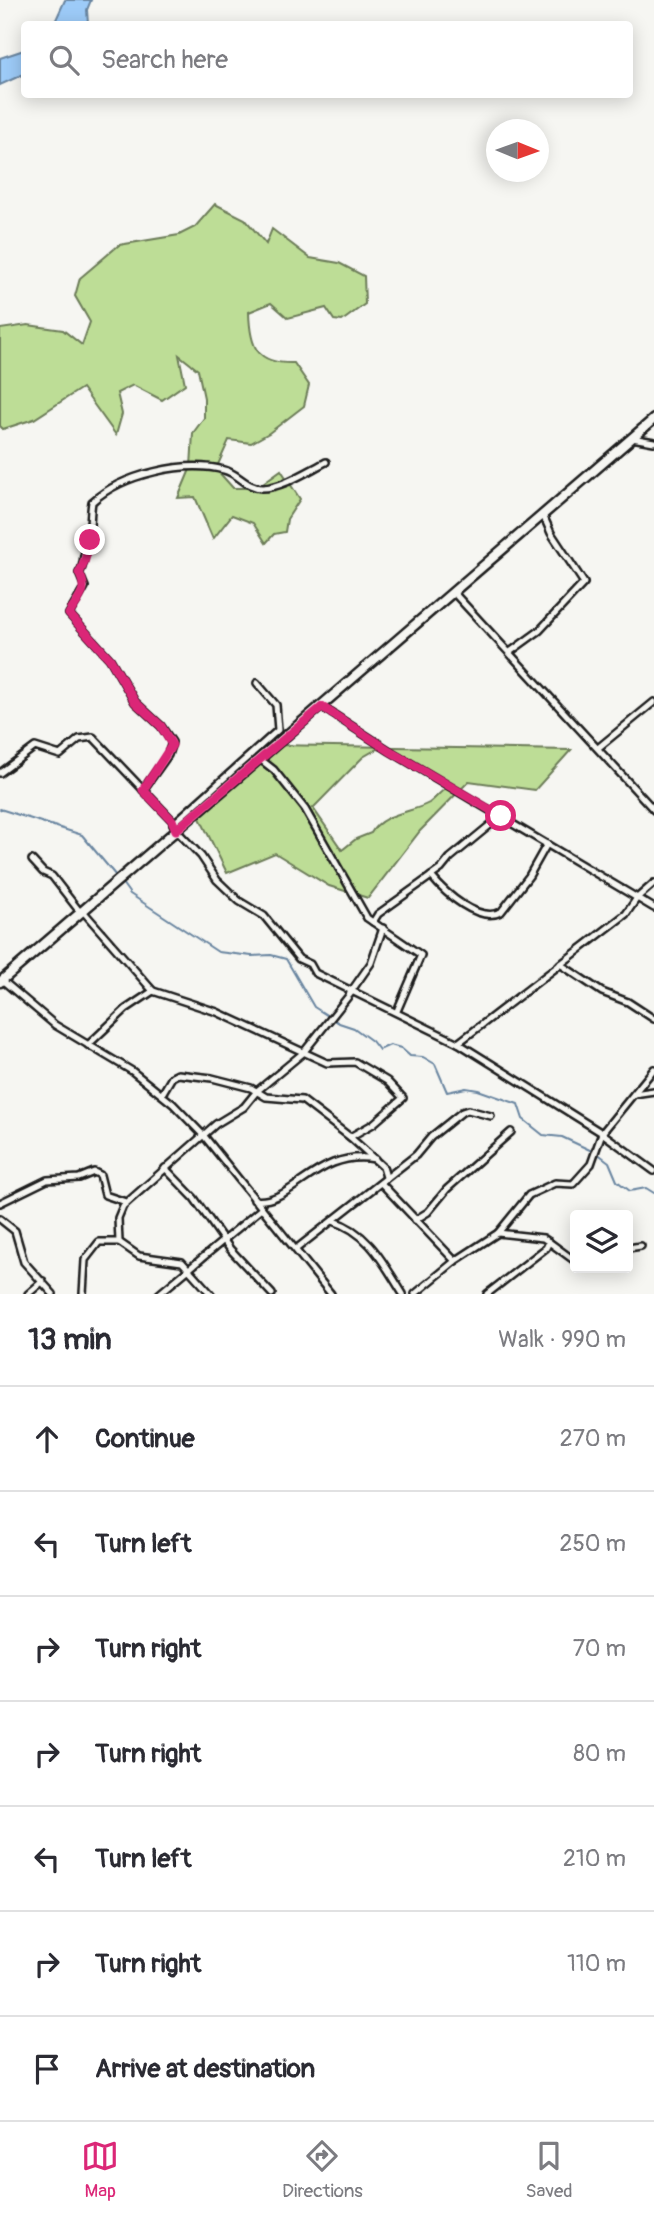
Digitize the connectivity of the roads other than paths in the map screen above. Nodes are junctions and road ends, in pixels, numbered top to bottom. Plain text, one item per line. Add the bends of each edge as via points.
1 (654, 419) edge
2 (632, 438) junction
3 (654, 442) edge
4 (326, 462) dead end
5 (543, 515) junction
6 (454, 593) junction
7 (510, 652) junction
8 (257, 683) dead end
9 (654, 702) edge
10 (322, 707) junction
11 (598, 748) junction
12 (260, 759) junction
13 (0, 773) edge
14 (143, 790) junction
15 (654, 810) edge
16 (501, 816) junction
17 (175, 827) junction
18 (547, 844) junction
19 (32, 860) dead end
20 (431, 876) junction
21 (654, 883) edge
22 (636, 898) junction
23 (654, 908) edge
24 (81, 911) junction
25 (373, 922) junction
26 (383, 928) junction
27 (560, 964) junction
28 (1, 981) edge
29 (153, 991) junction
30 (351, 993) junction
31 (397, 1011) junction
32 (654, 1019) edge
33 (458, 1043) junction
34 (88, 1045) junction
35 (303, 1053) junction
36 (654, 1069) edge
37 (257, 1091) junction
38 (654, 1091) edge
39 (162, 1094) junction
40 (634, 1094) junction
41 (491, 1116) dead end
42 (512, 1132) dead end
43 (602, 1133) junction
44 (204, 1136) junction
45 (350, 1137) junction
46 (375, 1160) junction
47 (165, 1168) junction
48 (654, 1171) edge
49 (386, 1177) junction
50 (381, 1183) junction
51 (254, 1200) junction
52 (127, 1202) junction
53 (0, 1203) edge
54 (261, 1209) junction
55 (0, 1219) edge
56 (415, 1220) junction
57 (333, 1221) junction
58 (498, 1233) junction
59 (224, 1240) junction
60 (119, 1242) junction
61 (549, 1242) junction
62 (641, 1246) dead end
63 (633, 1247) edge
64 (296, 1249) junction
65 (570, 1257) edge
66 (455, 1261) junction
67 (189, 1268) junction
68 (43, 1281) junction
69 (28, 1294) edge
70 (53, 1294) edge
71 (83, 1294) edge
72 (159, 1294) edge
73 (211, 1294) edge
74 (272, 1294) edge
75 (331, 1294) edge
76 (403, 1294) edge
77 (415, 1294) edge
78 (486, 1294) edge

1 - 2 main road
2 - 3 street
2 - 5 main road
4 - 14 street via 262,488 223,469 159,470 123,482 92,502 92,534 79,573 85,587 69,614 110,659 135,702 172,742
5 - 6 main road
5 - 7 street via 584,583 539,631
6 - 7 street
6 - 10 main road
7 - 11 street
8 - 17 street via 276,705 278,730
9 - 11 street
10 - 12 main road
10 - 16 street
11 - 15 street
12 - 17 main road
12 - 25 street via 305,809
13 - 14 street via 35,747 60,755 79,739 90,737
14 - 17 street
16 - 18 street
16 - 20 street
17 - 24 main road
17 - 30 street via 217,880 264,916 299,959 322,979
18 - 20 street via 529,876 496,914 472,909
18 - 22 street
19 - 24 street
20 - 25 street
21 - 22 street
22 - 23 street
22 - 27 street via 626,914
24 - 28 main road
24 - 29 street
25 - 26 street
26 - 30 street via 371,963
26 - 31 street via 421,954
27 - 32 street
27 - 33 street
28 - 34 street via 55,1026
29 - 34 street
29 - 35 street via 217,1012
30 - 31 street
30 - 35 street
31 - 33 street
33 - 43 street
34 - 39 street
35 - 37 street
35 - 45 street via 335,1064 355,1062 387,1081 403,1098
36 - 40 street
37 - 39 street via 178,1074
37 - 44 street via 244,1107
37 - 45 street via 271,1098 302,1100
38 - 40 street
39 - 44 street
40 - 43 street
41 - 49 street via 462,1112
42 - 56 street
43 - 48 street
43 - 58 street via 591,1164 573,1184 555,1183 529,1195
44 - 47 street
44 - 51 street
45 - 46 street
46 - 49 street
46 - 51 street via 363,1157 332,1163 279,1198
47 - 52 street
47 - 59 street
49 - 50 street
50 - 56 street
50 - 57 street
51 - 54 street
52 - 53 street via 105,1195 100,1175 94,1172 47,1180
52 - 60 street via 119,1211
54 - 59 street
54 - 64 street
55 - 68 street via 15,1231 24,1262
56 - 66 street
57 - 64 street
57 - 76 street via 357,1231 372,1245
58 - 61 street
58 - 66 street
59 - 67 street
59 - 74 street
60 - 67 street via 132,1254 175,1260
60 - 71 street via 99,1242 86,1257
61 - 65 street
61 - 78 street
62 - 63 street
64 - 75 street
66 - 77 street
67 - 72 street
67 - 73 street
68 - 69 street
68 - 70 street

